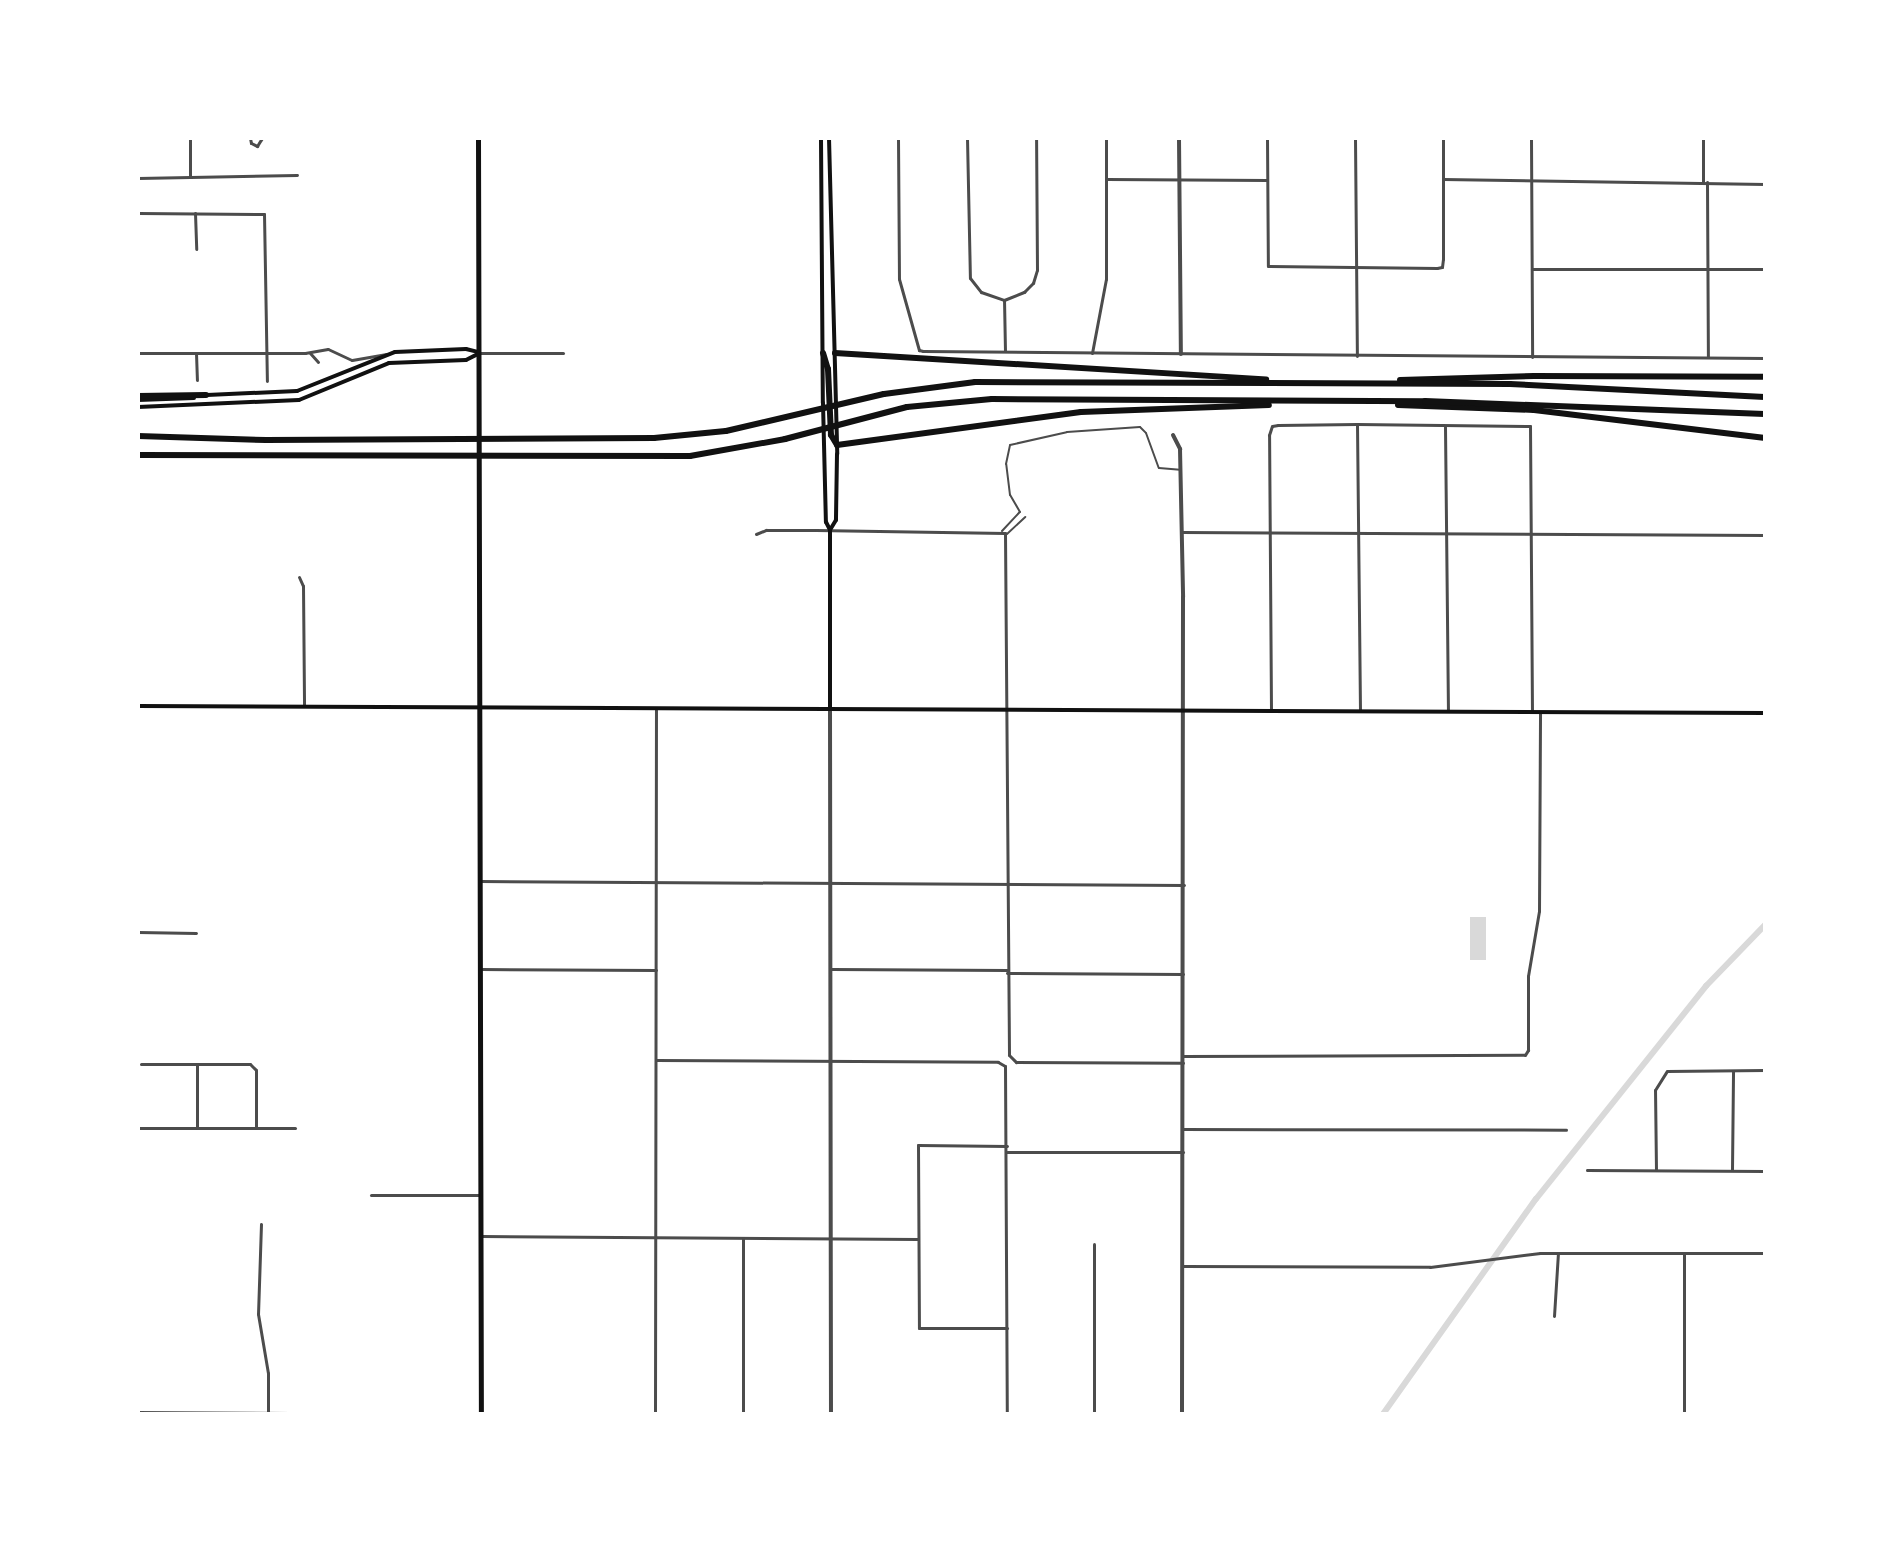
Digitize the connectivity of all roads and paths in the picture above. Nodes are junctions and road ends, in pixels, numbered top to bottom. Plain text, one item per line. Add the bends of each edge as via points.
1 (190, 138) edge
2 (250, 138) edge
3 (262, 138) edge
4 (478, 138) edge
5 (821, 138) edge
6 (829, 138) edge
7 (898, 138) edge
8 (967, 138) edge
9 (1036, 138) edge
10 (1106, 138) edge
11 (1179, 138) edge
12 (1267, 138) edge
13 (1355, 138) edge
14 (1443, 138) edge
15 (1531, 138) edge
16 (1703, 138) edge
17 (822, 169) junction
18 (829, 169) junction
19 (297, 175) dead end
20 (190, 177) junction
21 (138, 178) edge
22 (1107, 179) junction
23 (1180, 179) junction
24 (1443, 179) junction
25 (1267, 180) junction
26 (1531, 180) junction
27 (1705, 182) junction
28 (1765, 184) edge
29 (138, 213) edge
30 (195, 213) junction
31 (196, 249) dead end
32 (1356, 268) junction
33 (1532, 269) junction
34 (1708, 269) junction
35 (1765, 269) edge
36 (1004, 300) junction
37 (1005, 351) junction
38 (138, 353) edge
39 (196, 353) junction
40 (266, 353) junction
41 (310, 353) junction
42 (480, 353) junction
43 (563, 353) dead end
44 (823, 353) junction
45 (835, 353) junction
46 (1092, 353) junction
47 (387, 354) junction
48 (1181, 354) junction
49 (1357, 356) junction
50 (1532, 357) junction
51 (1708, 357) junction
52 (1765, 358) edge
53 (318, 362) dead end
54 (1765, 377) edge
55 (197, 380) dead end
56 (267, 381) dead end
57 (1297, 382) junction
58 (1377, 383) junction
59 (206, 395) joint
60 (1765, 397) edge
61 (138, 398) edge
62 (829, 401) junction
63 (1296, 402) junction
64 (1375, 402) junction
65 (138, 407) edge
66 (1765, 414) edge
67 (1357, 424) junction
68 (1445, 426) junction
69 (1173, 435) dead end
70 (138, 436) edge
71 (1765, 438) edge
72 (836, 442) junction
73 (138, 455) edge
74 (1181, 470) junction
75 (1025, 517) dead end
76 (830, 530) junction
77 (1182, 532) junction
78 (1270, 532) junction
79 (1004, 533) junction
80 (1357, 533) junction
81 (1446, 533) junction
82 (756, 534) dead end
83 (1530, 534) junction
84 (1765, 535) edge
85 (299, 577) dead end
86 (138, 706) edge
87 (304, 706) junction
88 (479, 706) junction
89 (656, 707) junction
90 (830, 708) junction
91 (1007, 708) junction
92 (1183, 709) junction
93 (1271, 710) junction
94 (1360, 711) junction
95 (1448, 711) junction
96 (1532, 712) junction
97 (1540, 712) junction
98 (1765, 713) edge
99 (839, 782) dead end
100 (832, 783) junction
101 (480, 881) junction
102 (655, 883) junction
103 (832, 883) junction
104 (1008, 884) junction
105 (1184, 885) junction
106 (138, 932) edge
107 (196, 933) dead end
108 (481, 969) junction
109 (832, 969) junction
110 (656, 970) junction
111 (1007, 971) junction
112 (1183, 974) junction
113 (1183, 1056) junction
114 (656, 1060) junction
115 (831, 1061) junction
116 (1183, 1063) junction
117 (141, 1064) dead end
118 (197, 1064) junction
119 (1765, 1070) edge
120 (1733, 1071) junction
121 (138, 1128) edge
122 (197, 1128) junction
123 (256, 1128) junction
124 (295, 1128) dead end
125 (1183, 1129) junction
126 (1566, 1130) dead end
127 (1007, 1146) junction
128 (1007, 1152) junction
129 (1183, 1152) junction
130 (1587, 1170) dead end
131 (1656, 1170) junction
132 (1732, 1170) junction
133 (1765, 1171) edge
134 (371, 1195) dead end
135 (481, 1195) junction
136 (261, 1224) dead end
137 (481, 1236) junction
138 (656, 1238) junction
139 (743, 1238) junction
140 (831, 1238) junction
141 (918, 1239) junction
142 (1094, 1244) dead end
143 (1558, 1253) junction
144 (1684, 1253) junction
145 (1765, 1253) edge
146 (1183, 1266) junction
147 (1554, 1316) dead end
148 (1007, 1328) junction
149 (138, 1413) edge
150 (176, 1414) edge
151 (256, 1414) edge
152 (268, 1414) edge
153 (291, 1414) edge
154 (481, 1414) edge
155 (655, 1414) edge
156 (743, 1414) edge
157 (831, 1414) edge
158 (1007, 1414) edge
159 (1094, 1414) edge
160 (1182, 1414) edge
161 (1684, 1414) edge

1 - 20 street
2 - 3 street via 257,146
4 - 42 main road
5 - 17 main road
6 - 18 main road
7 - 37 street via 899,279 919,350
8 - 36 street via 970,278 981,292
9 - 36 street via 1037,270 1024,292
10 - 22 street
11 - 23 street
12 - 25 street
13 - 32 street
14 - 24 street
15 - 26 street
16 - 27 street
17 - 18 main road
17 - 44 main road
18 - 45 main road
19 - 20 street
20 - 21 street
22 - 23 street
22 - 46 street via 1106,279
23 - 25 street
23 - 48 street
24 - 26 street
24 - 32 street via 1442,267
25 - 32 street via 1268,266
26 - 27 street
26 - 33 street
27 - 28 street
27 - 34 street
29 - 30 street
30 - 31 street
30 - 40 street via 264,214
32 - 49 street
33 - 34 street
33 - 50 street
34 - 35 street
34 - 51 street
36 - 37 street
37 - 46 street
38 - 39 street
39 - 40 street
39 - 55 street
40 - 41 street
40 - 56 street
41 - 47 street via 323,350 347,359
41 - 53 street
42 - 43 street
42 - 47 main road via 466,349
42 - 65 main road via 466,360 389,363 299,400
42 - 88 main road
44 - 45 main road
44 - 62 highway
45 - 57 highway
45 - 62 main road
46 - 48 street
47 - 59 main road via 297,391
48 - 49 street
49 - 50 street
50 - 51 street
51 - 52 street
54 - 58 highway via 1534,376
57 - 58 highway
57 - 70 highway via 975,382 898,391 726,431 654,438
58 - 60 highway
59 - 61 highway
62 - 72 highway
62 - 76 main road via 824,443
63 - 64 highway
63 - 72 highway via 1068,413
63 - 73 highway via 948,402 690,456
64 - 66 highway
64 - 71 highway via 1534,410
67 - 68 street
67 - 78 street via 1272,426
67 - 80 street
68 - 81 street
68 - 83 street via 1530,426
69 - 74 street
72 - 76 main road via 836,520
74 - 77 street
74 - 79 lane via 1159,468 1140,427 1067,432 1010,445 1010,495 1020,512
75 - 79 lane
76 - 79 street
76 - 82 street
76 - 90 main road
77 - 78 street
77 - 92 street
78 - 80 street
78 - 93 street
79 - 91 street
80 - 81 street
80 - 94 street
81 - 83 street
81 - 95 street
83 - 84 street
83 - 96 street
85 - 87 street
86 - 87 main road
87 - 88 main road
88 - 89 main road
88 - 101 main road
89 - 90 main road
89 - 102 street
90 - 91 main road
90 - 100 street
91 - 92 main road
91 - 104 street
92 - 93 main road
92 - 105 street
93 - 94 main road
94 - 95 main road
95 - 96 main road
96 - 97 main road
97 - 98 main road
97 - 113 street via 1539,911 1528,976 1525,1055
99 - 100 lane
100 - 103 street
101 - 102 street
101 - 108 main road
102 - 103 street
102 - 110 street
103 - 104 street
103 - 109 street
104 - 105 street
104 - 111 street
105 - 112 street
106 - 107 street
108 - 110 street
108 - 135 main road
109 - 111 street
109 - 115 street
110 - 114 street
111 - 112 street
111 - 116 street via 1008,1051 1016,1062
112 - 113 street
113 - 116 street
114 - 115 street
114 - 138 street
115 - 127 street via 998,1062 1007,1069
115 - 140 street
116 - 125 street
117 - 118 street
118 - 122 street
118 - 123 street via 254,1066
119 - 120 street
120 - 131 street via 1669,1070 1655,1090
120 - 132 street
121 - 122 street
122 - 123 street
123 - 124 street
125 - 126 street
125 - 129 street
127 - 128 street
127 - 141 street via 918,1145
128 - 129 street
128 - 148 street
129 - 146 street
130 - 131 street
131 - 132 street
132 - 133 street
134 - 135 street
135 - 137 main road
136 - 152 street via 258,1314 268,1373
137 - 138 street
137 - 154 main road
138 - 139 street
138 - 155 street
139 - 140 street
139 - 156 street
140 - 141 street
140 - 157 street
141 - 148 street via 919,1328
142 - 159 street
143 - 144 street
143 - 146 street via 1430,1267
143 - 147 street
144 - 145 street
144 - 161 street
146 - 160 street
148 - 158 street
149 - 150 street
150 - 151 street
151 - 152 street
152 - 153 street

